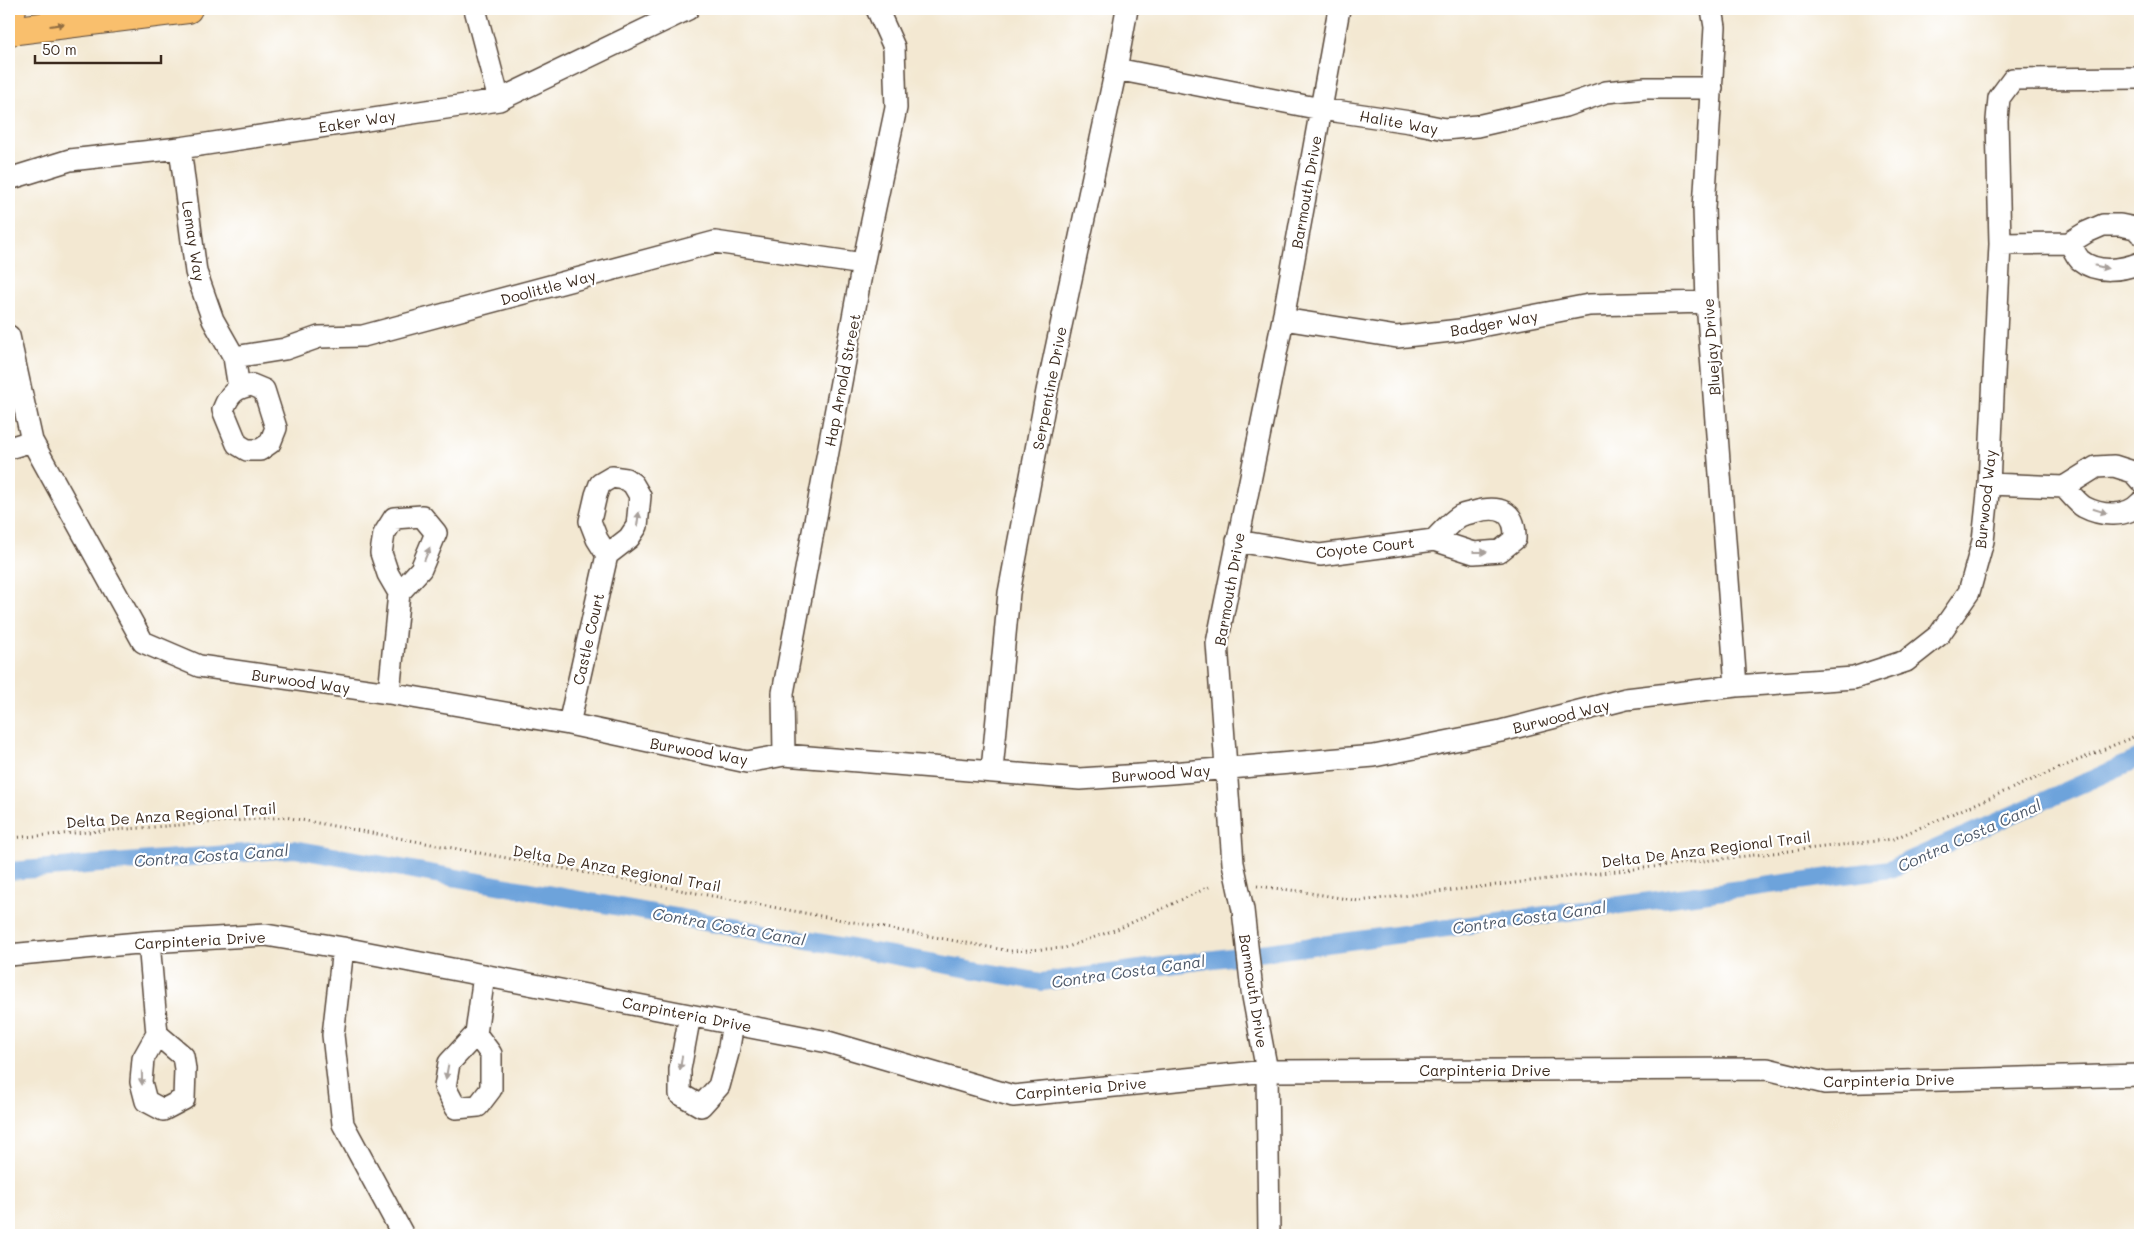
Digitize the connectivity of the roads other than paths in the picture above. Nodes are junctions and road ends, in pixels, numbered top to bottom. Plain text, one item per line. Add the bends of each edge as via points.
1 (188, 9) edge
2 (475, 9) edge
3 (688, 9) edge
4 (877, 9) edge
5 (1127, 9) edge
6 (1339, 9) edge
7 (1712, 9) edge
8 (9, 32) edge
9 (1116, 69) junction
10 (2140, 78) edge
11 (1712, 88) junction
12 (499, 100) junction
13 (1321, 109) junction
14 (180, 148) junction
15 (9, 179) edge
16 (2140, 233) edge
17 (2000, 244) junction
18 (2069, 244) junction
19 (2140, 263) edge
20 (863, 264) junction
21 (1707, 302) junction
22 (1283, 319) junction
23 (9, 336) edge
24 (234, 356) junction
25 (239, 388) dead end
26 (32, 441) junction
27 (9, 448) edge
28 (2140, 480) edge
29 (1989, 484) junction
30 (2064, 487) junction
31 (2140, 503) edge
32 (1434, 540) dead end
33 (1238, 541) junction
34 (607, 554) dead end
35 (399, 593) dead end
36 (1736, 686) junction
37 (389, 693) junction
38 (570, 724) junction
39 (784, 755) junction
40 (1225, 768) junction
41 (992, 770) junction
42 (149, 942) junction
43 (343, 948) junction
44 (9, 955) edge
45 (484, 975) junction
46 (690, 1015) junction
47 (733, 1023) junction
48 (157, 1034) dead end
49 (476, 1034) dead end
50 (1267, 1071) junction
51 (2140, 1075) edge
52 (403, 1235) edge
53 (1270, 1235) edge

8 -> 1 main road
2 - 12 street
3 - 12 street, Eaker Way
4 - 20 street, Hap Arnold Street via 894,47 896,108
5 - 9 street, Serpentine Drive
6 - 13 street, Barmouth Drive
7 - 11 street, Bluejay Drive via 1715,27
9 - 13 street, Halite Way
9 - 41 street, Serpentine Drive via 1047,391 1009,593
10 - 17 street, Burwood Way via 2014,79 1999,98 1997,120
11 - 13 street, Halite Way via 1606,92 1565,106 1445,130
11 - 21 street, Bluejay Drive via 1704,208
12 - 14 street, Eaker Way
13 - 22 street, Barmouth Drive
14 - 15 street, Eaker Way via 70,160
14 - 24 street, Lemay Way via 196,272 213,320
16 - 18 street via 2135,228 2103,225
17 - 18 street
17 - 29 street, Burwood Way
18 -> 19 street via 2081,260 2100,268 2123,270
20 - 24 street, Doolittle Way via 715,242 363,336 319,337 285,349
20 - 39 street, Hap Arnold Street via 783,693
21 - 22 street, Badger Way via 1589,305 1460,330 1397,337
21 - 36 street, Bluejay Drive
22 - 33 street, Barmouth Drive
23 - 26 street, Burwood Way
24 - 25 street
26 - 27 street
26 - 37 street, Burwood Way via 143,642 199,666
28 - 30 street via 2133,472 2114,466 2096,467
29 - 30 street
29 - 36 street, Burwood Way via 1984,541 1969,592 1939,635 1906,661 1854,678
30 -> 31 street via 2084,506 2112,515 2134,510
32 - 33 street, Coyote Court via 1320,555
33 - 40 street, Barmouth Drive via 1217,643
34 - 38 street, Castle Court
35 - 37 street
36 - 40 street, Burwood Way via 1626,699 1501,731 1374,756
37 - 38 street, Burwood Way
38 - 39 street, Burwood Way via 747,762
39 - 41 street, Burwood Way
40 - 41 street, Burwood Way via 1080,779
40 - 50 street, Barmouth Drive via 1233,863
42 - 43 street, Carpinteria Drive via 266,934
42 - 44 street, Carpinteria Drive
42 - 48 street
43 - 45 street, Carpinteria Drive
43 - 52 street via 333,1035 343,1124
45 - 46 street, Carpinteria Drive
45 - 49 street
46 - 47 street, Carpinteria Drive
46 -> 47 street via 680,1069 680,1094 701,1106 719,1086
47 - 50 street, Carpinteria Drive via 828,1042 1013,1096
50 - 51 street, Carpinteria Drive via 1767,1069 1825,1083
50 - 53 street, Barmouth Drive

